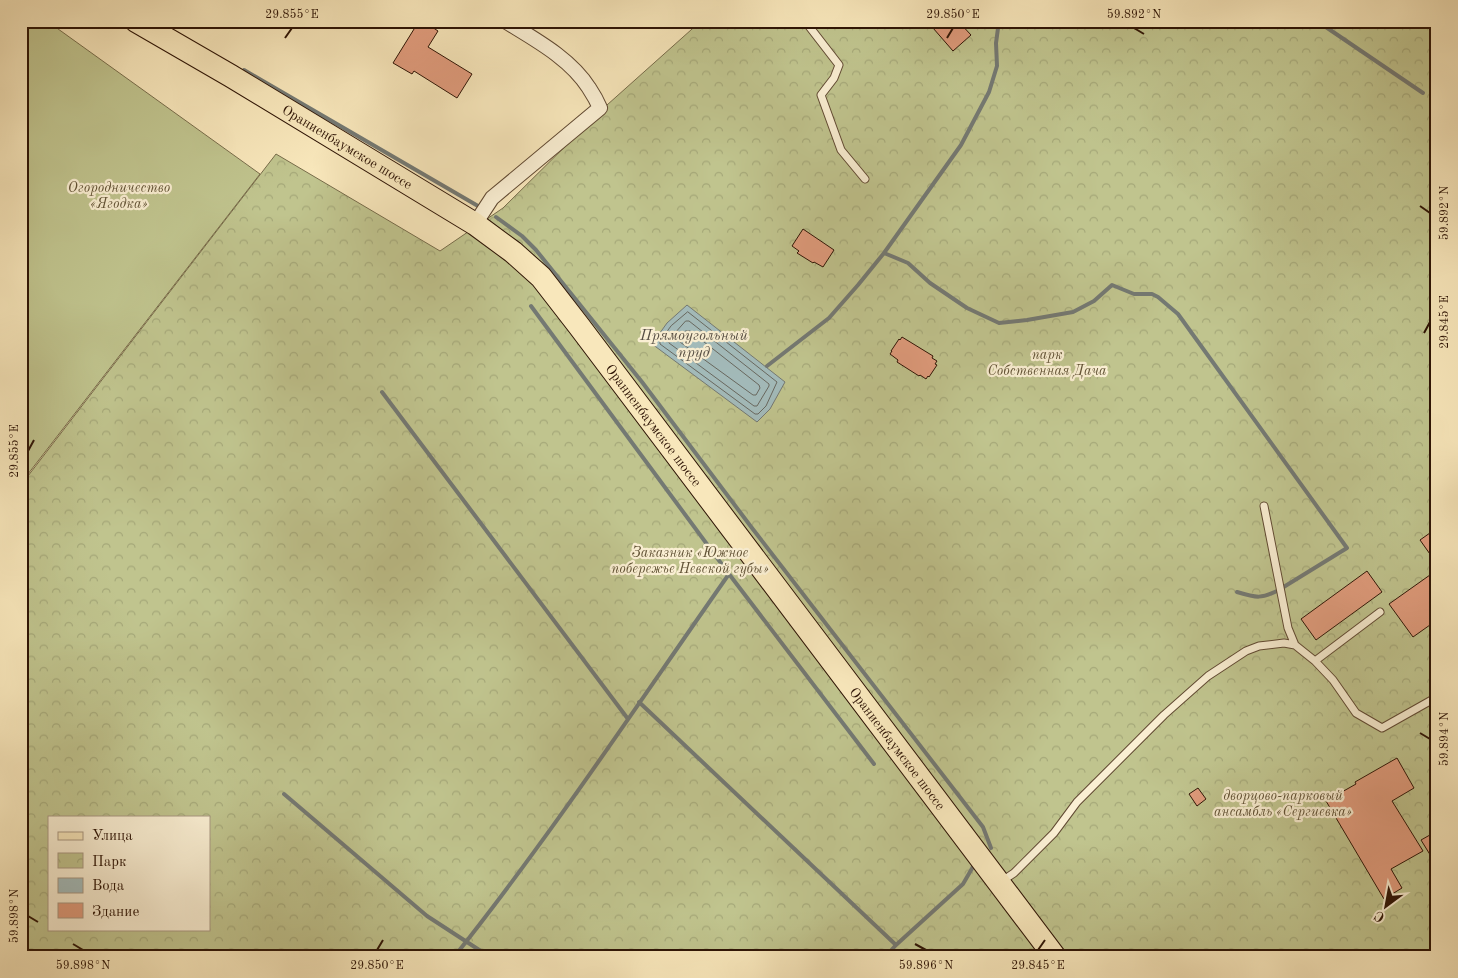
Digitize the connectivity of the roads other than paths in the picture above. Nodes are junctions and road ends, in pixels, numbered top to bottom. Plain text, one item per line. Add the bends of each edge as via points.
1 (136, 21) edge
2 (505, 21) edge
3 (805, 21) edge
4 (865, 179) dead end
5 (475, 224) junction
6 (1264, 506) dead end
7 (1380, 612) dead end
8 (1295, 645) junction
9 (1315, 661) junction
10 (1437, 697) edge
11 (1000, 883) junction
12 (1054, 957) edge

1 - 5 main road, Ораниенбаумское шоссе
2 - 5 street via 574,69 600,108 492,198
3 - 4 lane via 839,65 821,95 841,150
5 - 11 main road, Ораниенбаумское шоссе via 513,252 546,284
6 - 8 lane via 1288,628
7 - 9 lane
8 - 9 lane
8 - 11 lane via 1259,646 1208,676 1164,714 1077,802 1054,833
9 - 10 lane via 1356,713 1382,728
11 - 12 main road, Ораниенбаумское шоссе

